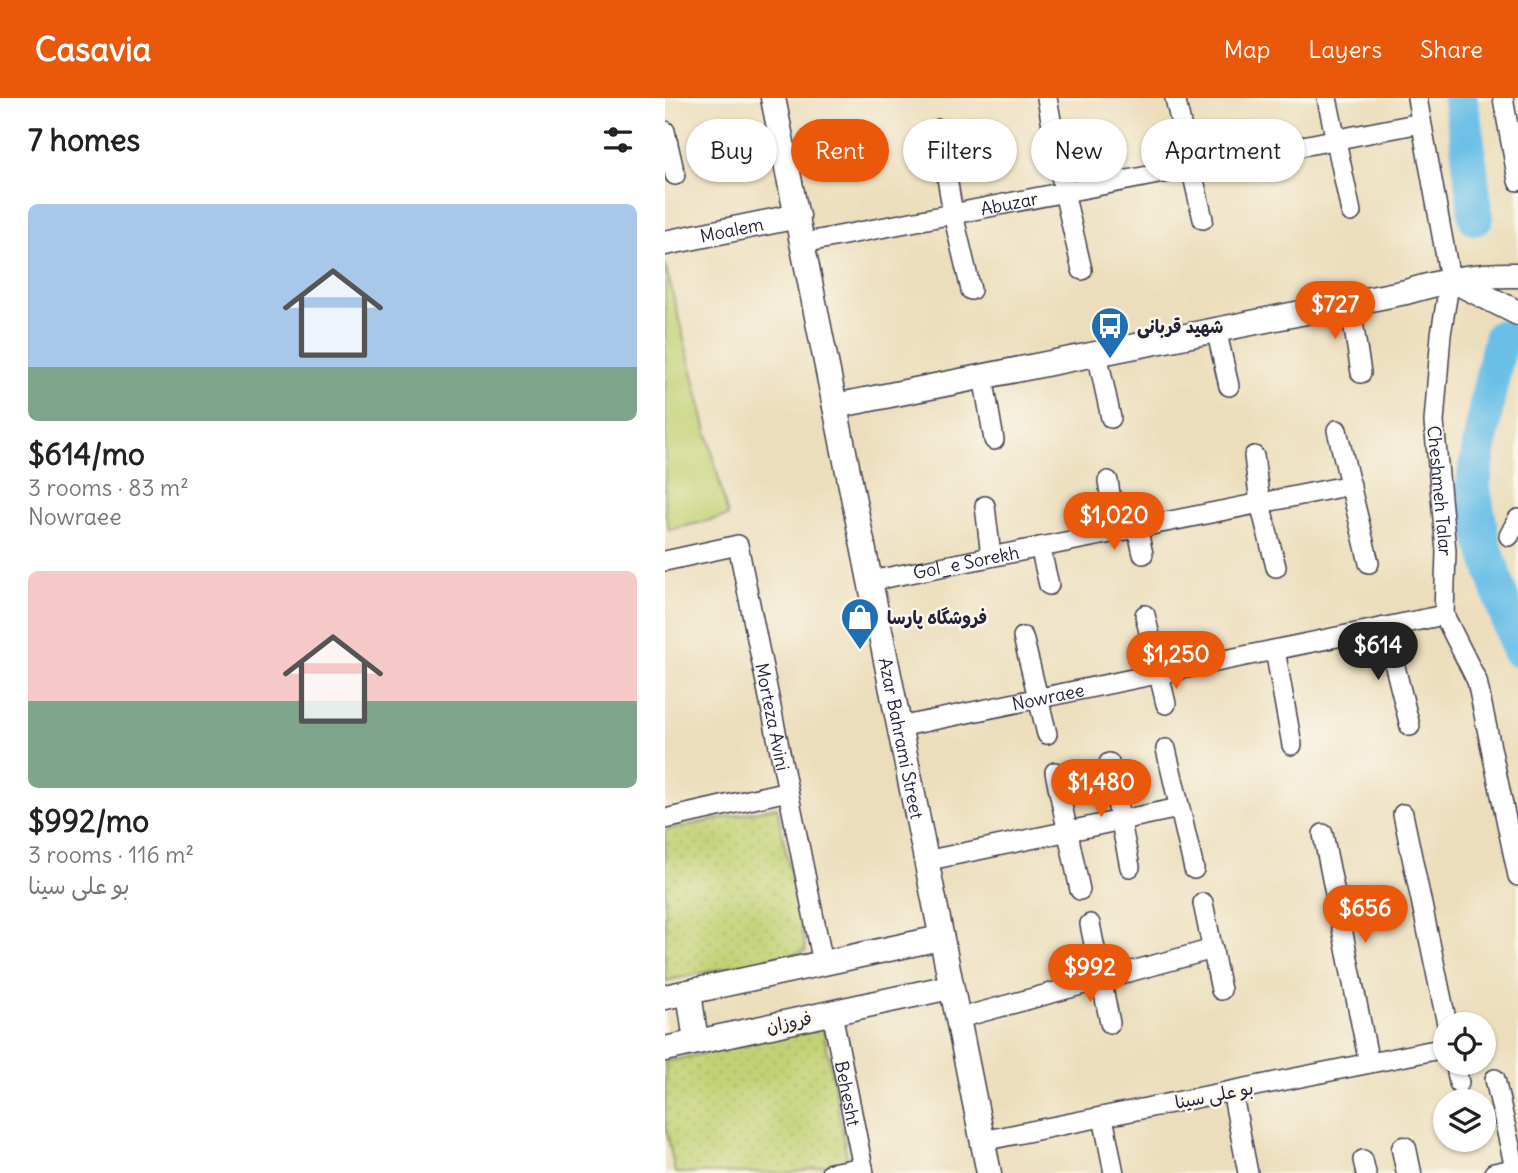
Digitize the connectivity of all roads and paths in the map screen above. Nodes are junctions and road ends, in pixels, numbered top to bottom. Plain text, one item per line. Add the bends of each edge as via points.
1 (773, 98) edge
2 (1047, 98) edge
3 (1175, 98) edge
4 (1327, 98) edge
5 (1417, 98) edge
6 (1503, 98) edge
7 (1180, 119) edge
8 (1421, 123) junction
9 (665, 131) edge
10 (1337, 139) junction
11 (1305, 145) edge
12 (675, 175) dead end
13 (1141, 177) edge
14 (1518, 181) edge
15 (948, 182) edge
16 (1194, 182) edge
17 (1064, 192) junction
18 (1351, 212) dead end
19 (953, 214) junction
20 (798, 216) junction
21 (1203, 219) dead end
22 (665, 243) edge
23 (803, 243) junction
24 (1082, 270) dead end
25 (1518, 275) edge
26 (1450, 279) junction
27 (971, 289) dead end
28 (1350, 303) junction
29 (1518, 313) edge
30 (1216, 330) junction
31 (1097, 353) junction
32 (1361, 373) dead end
33 (983, 376) junction
34 (1229, 386) dead end
35 (835, 406) junction
36 (1111, 418) dead end
37 (1337, 430) dead end
38 (994, 440) dead end
39 (1254, 456) dead end
40 (1108, 481) dead end
41 (1351, 485) junction
42 (1261, 503) junction
43 (985, 506) dead end
44 (1137, 527) junction
45 (1115, 532) junction
46 (1040, 547) junction
47 (1143, 554) dead end
48 (991, 556) junction
49 (665, 561) edge
50 (1369, 563) dead end
51 (1276, 567) dead end
52 (870, 580) junction
53 (1049, 585) dead end
54 (1145, 615) dead end
55 (1444, 615) junction
56 (1385, 627) junction
57 (1023, 637) dead end
58 (1275, 650) junction
59 (1159, 674) junction
60 (1038, 699) junction
61 (1166, 704) dead end
62 (1410, 726) dead end
63 (899, 727) junction
64 (1047, 734) dead end
65 (1292, 745) dead end
66 (1166, 749) dead end
67 (1109, 763) dead end
68 (1055, 772) dead end
69 (788, 790) junction
70 (1179, 808) junction
71 (1403, 814) dead end
72 (665, 819) edge
73 (1121, 820) junction
74 (1067, 831) junction
75 (1323, 834) dead end
76 (925, 861) junction
77 (1130, 867) dead end
78 (1194, 869) dead end
79 (1518, 876) edge
80 (1080, 890) dead end
81 (1203, 903) dead end
82 (1090, 925) dead end
83 (940, 937) junction
84 (901, 945) junction
85 (1213, 949) junction
86 (823, 963) junction
87 (1102, 980) junction
88 (950, 988) junction
89 (1221, 990) dead end
90 (677, 994) edge
91 (913, 996) junction
92 (1444, 1012) edge
93 (832, 1013) junction
94 (956, 1019) junction
95 (1110, 1023) dead end
96 (696, 1042) junction
97 (665, 1049) edge
98 (1433, 1050) edge
99 (1369, 1063) junction
100 (1457, 1075) edge
101 (1495, 1079) dead end
102 (1459, 1083) dead end
103 (1232, 1091) junction
104 (1103, 1117) junction
105 (982, 1141) junction
106 (1404, 1149) dead end
107 (864, 1170) edge
108 (1516, 1170) edge
109 (831, 1173) edge
110 (989, 1173) edge
111 (1114, 1173) edge
112 (1248, 1173) edge
113 (1409, 1173) edge
114 (1494, 1173) edge

1 - 20 street, Azar Bahrami Street
2 - 17 street
3 - 7 street
4 - 10 street
5 - 8 street, Cheshmeh Talar
6 - 14 street
8 - 10 street, Abuzar
8 - 26 street, Cheshmeh Talar
9 - 12 street
10 - 11 street, Abuzar
10 - 18 street
13 - 17 street, Abuzar
15 - 19 street
16 - 21 street
17 - 19 street, Abuzar
17 - 24 street
19 - 23 street, Abuzar
19 - 27 street
20 - 22 street, Moalem
20 - 23 street, Azar Bahrami Street
23 - 35 street, Azar Bahrami Street
25 - 26 street
26 - 28 street
26 - 29 street
26 - 55 street, Cheshmeh Talar via 1434,422 1446,551
28 - 30 street
28 - 32 street
30 - 31 street
30 - 34 street
31 - 33 street
31 - 36 street
33 - 35 street
33 - 38 street
35 - 52 street, Azar Bahrami Street
37 - 41 street
39 - 42 street
40 - 45 street
41 - 42 street, Gol_e Sorekh
41 - 50 street
42 - 44 street, Gol_e Sorekh
42 - 51 street
43 - 48 street
44 - 45 street, Gol_e Sorekh
44 - 47 street
45 - 46 street, Gol_e Sorekh
46 - 48 street, Gol_e Sorekh
46 - 53 street
48 - 52 street, Gol_e Sorekh
49 - 69 street, Morteza Avini via 738,545
52 - 63 street, Azar Bahrami Street
54 - 59 street
55 - 56 street, Nowraee
55 - 79 street, Cheshmeh Talar via 1477,681
56 - 58 street, Nowraee
56 - 62 street
57 - 60 street
58 - 59 street, Nowraee
58 - 65 street
59 - 60 street, Nowraee
59 - 61 street
60 - 63 street, Nowraee
60 - 64 street
63 - 76 street, Azar Bahrami Street
66 - 70 street
67 - 73 street
68 - 74 street
69 - 72 street
69 - 86 street, Morteza Avini
70 - 73 street
70 - 78 street
71 - 92 street
73 - 74 street
73 - 77 street
74 - 76 street
74 - 80 street
75 - 99 street
76 - 83 street, Azar Bahrami Street
81 - 85 street
82 - 87 street
83 - 84 street
83 - 88 street, Azar Bahrami Street
84 - 86 street
84 - 91 street via 918,948 929,961 927,986
85 - 87 street
85 - 89 street
86 - 90 street
87 - 94 street
87 - 95 street
88 - 91 street, فروزان
88 - 94 street, Azar Bahrami Street
90 - 96 street
91 - 93 street, فروزان
93 - 96 street, فروزان
93 - 107 street, Behesht
94 - 105 street, Azar Bahrami Street
96 - 97 street, فروزان
98 - 99 street, بو علی سینا
99 - 103 street, بو علی سینا
100 - 102 street
101 - 108 street
103 - 104 street, بو علی سینا
103 - 112 street
104 - 105 street, بو علی سینا
104 - 111 street
105 - 110 street, Azar Bahrami Street
106 - 113 street
107 - 109 street
108 - 114 street

